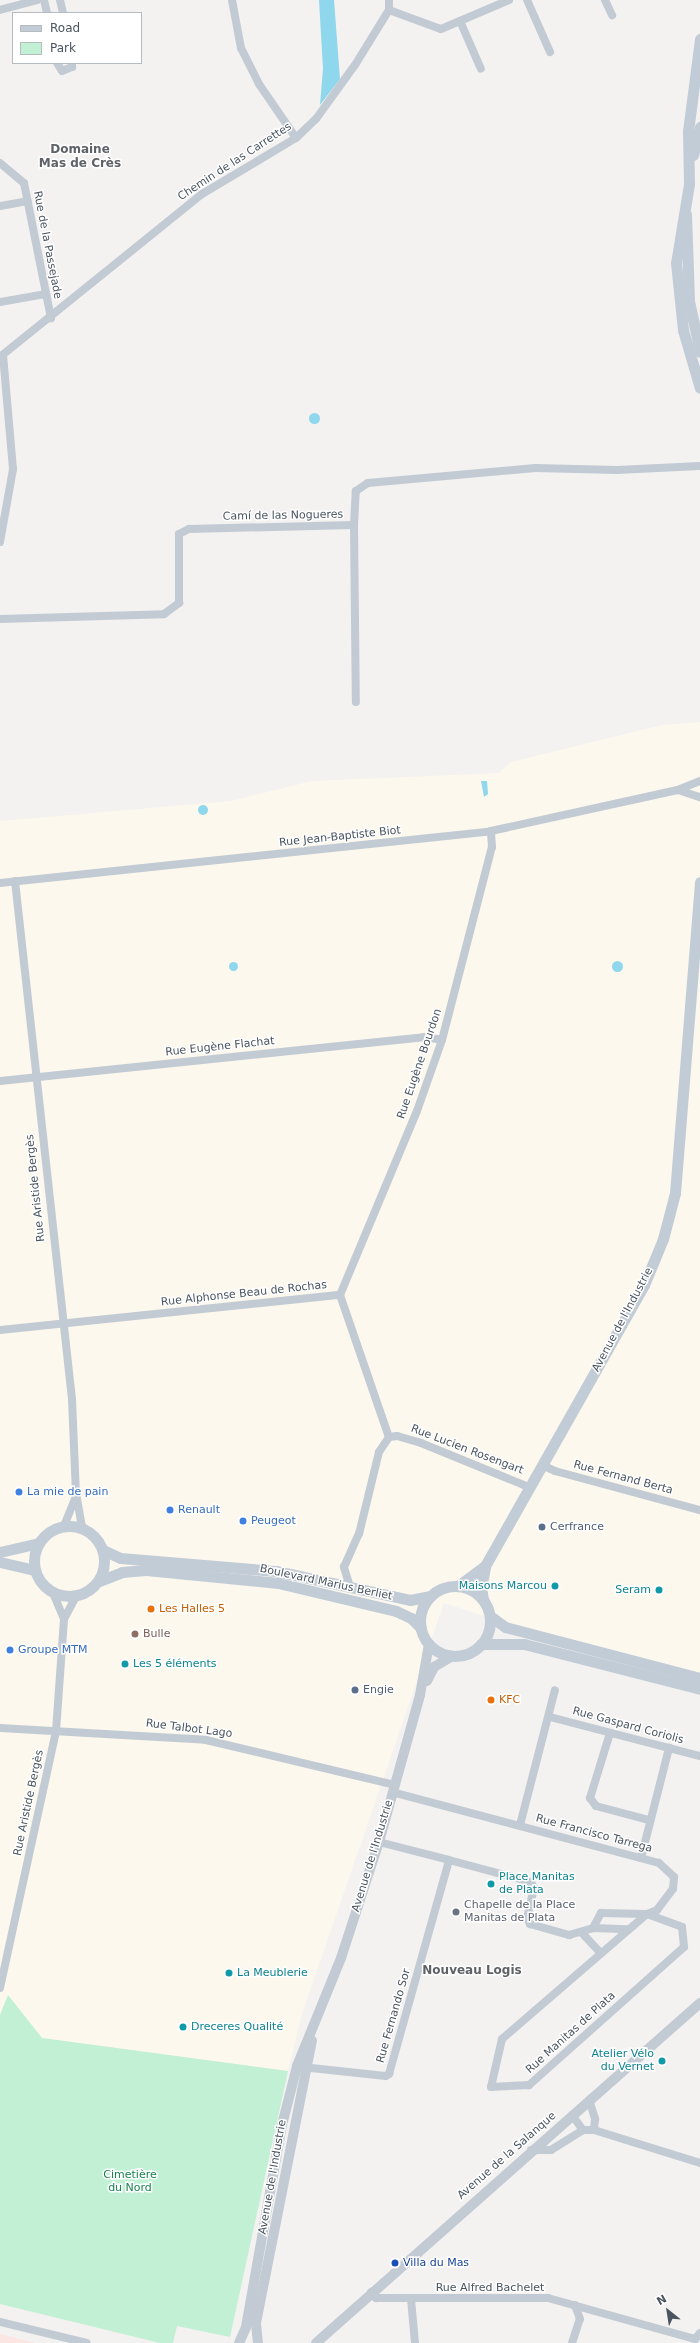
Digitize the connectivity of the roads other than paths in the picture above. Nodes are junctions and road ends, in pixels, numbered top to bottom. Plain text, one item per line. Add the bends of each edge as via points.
1 (38, 0) edge
2 (44, 0) edge
3 (60, 0) edge
4 (232, 0) edge
5 (389, 0) edge
6 (509, 0) edge
7 (527, 0) edge
8 (605, 0) edge
9 (0, 10) edge
10 (390, 10) junction
11 (47, 12) edge
12 (63, 12) edge
13 (612, 15) dead end
14 (460, 21) junction
15 (700, 39) edge
16 (550, 52) dead end
17 (58, 64) edge
18 (72, 64) edge
19 (481, 69) dead end
20 (700, 127) edge
21 (296, 138) junction
22 (691, 163) junction
23 (0, 164) edge
24 (28, 201) junction
25 (686, 203) junction
26 (0, 206) edge
27 (46, 294) junction
28 (0, 302) edge
29 (51, 318) junction
30 (699, 345) edge
31 (1, 356) edge
32 (700, 388) edge
33 (700, 466) edge
34 (354, 525) junction
35 (0, 542) edge
36 (0, 619) edge
37 (356, 702) dead end
38 (700, 781) edge
39 (678, 790) junction
40 (700, 797) edge
41 (492, 831) junction
42 (15, 881) junction
43 (700, 882) edge
44 (0, 883) edge
45 (442, 1040) junction
46 (36, 1078) junction
47 (0, 1081) edge
48 (340, 1295) junction
49 (64, 1325) junction
50 (0, 1330) edge
51 (389, 1437) junction
52 (542, 1465) junction
53 (529, 1487) junction
54 (76, 1493) junction
55 (700, 1510) edge
56 (64, 1526) junction
57 (82, 1528) junction
58 (39, 1543) junction
59 (103, 1550) junction
60 (0, 1552) edge
61 (0, 1562) edge
62 (485, 1566) junction
63 (35, 1570) junction
64 (99, 1581) junction
65 (458, 1586) junction
66 (350, 1587) junction
67 (53, 1593) junction
68 (76, 1596) junction
69 (431, 1596) junction
70 (483, 1599) junction
71 (490, 1616) junction
72 (64, 1619) junction
73 (421, 1628) junction
74 (429, 1644) junction
75 (481, 1644) junction
76 (452, 1656) junction
77 (700, 1678) edge
78 (700, 1689) edge
79 (555, 1690) dead end
80 (420, 1695) junction
81 (550, 1717) junction
82 (0, 1728) edge
83 (56, 1731) junction
84 (610, 1734) junction
85 (669, 1748) junction
86 (700, 1756) edge
87 (394, 1788) junction
88 (649, 1820) junction
89 (520, 1825) junction
90 (379, 1842) junction
91 (641, 1858) junction
92 (449, 1860) junction
93 (647, 1914) junction
94 (593, 1928) junction
95 (627, 1929) junction
96 (582, 1932) junction
97 (600, 1952) junction
98 (0, 1988) edge
99 (700, 2003) edge
100 (301, 2067) junction
101 (589, 2100) junction
102 (572, 2115) junction
103 (583, 2130) junction
104 (594, 2130) junction
105 (531, 2150) junction
106 (275, 2162) junction
107 (700, 2163) edge
108 (286, 2164) junction
109 (371, 2292) junction
110 (411, 2299) junction
111 (575, 2305) junction
112 (0, 2322) edge
113 (331, 2327) junction
114 (700, 2333) edge
115 (87, 2343) edge
116 (239, 2343) edge
117 (258, 2343) edge
118 (308, 2343) edge
119 (316, 2343) edge
120 (415, 2343) edge
121 (572, 2343) edge

1 - 9 street
2 - 11 street
3 - 12 street
4 - 21 street via 241,48 259,84
5 - 10 street
6 - 14 street
7 - 16 street
8 - 13 street
10 - 14 street via 430,27 441,28
10 - 21 street, Chemin de las Carrettes via 316,119
14 - 19 street
15 - 22 main road via 688,131
17 - 18 street via 62,71 72,67
20 - 22 main road
21 - 29 street, Chemin de las Carrettes via 202,194
22 - 25 main road
23 - 24 street, Rue de la Passejade via 24,183
24 - 26 street
24 - 27 street, Rue de la Passejade
25 - 30 main road via 688,295
25 - 32 main road via 678,238 676,282 683,330
27 - 28 street
27 - 29 street, Rue de la Passejade
29 - 31 street, Chemin de las Carrettes
31 - 35 street via 13,469
33 - 34 street, Camí de las Nogueres via 617,470 564,467 368,483 356,491
34 - 36 street, Camí de las Nogueres via 189,529 179,534 179,603 164,614
34 - 37 street
38 - 39 street, Rue Jean-Baptiste Biot
39 - 40 street
39 - 41 street, Rue Jean-Baptiste Biot
41 - 42 street, Rue Jean-Baptiste Biot
41 - 45 street, Rue Eugène Bourdon via 492,847
42 - 44 street, Rue Jean-Baptiste Biot
42 - 46 street, Rue Aristide Bergès
43 - 52 main road, Avenue de l'Industrie via 675,1193 663,1239 644,1285
45 - 46 street, Rue Eugène Flachat via 424,1037
45 - 48 street, Rue Eugène Bourdon via 417,1111
46 - 47 street, Rue Eugène Flachat
46 - 49 street, Rue Aristide Bergès
48 - 49 street, Rue Alphonse Beau de Rochas
48 - 51 street, Rue Alphonse Beau de Rochas
49 - 50 street, Rue Alphonse Beau de Rochas
49 - 54 street, Rue Aristide Bergès via 72,1399
51 - 53 street, Rue Lucien Rosengart via 421,1443
51 - 66 street via 379,1452 359,1534 344,1567
52 - 53 main road, Avenue de l'Industrie
52 - 55 street, Rue Fernand Berta via 555,1472
53 - 62 main road, Avenue de l'Industrie
54 - 56 street, Rue Aristide Bergès
54 - 57 street, Rue Aristide Bergès
56 - 57 main road
56 - 58 main road via 50,1531
57 - 59 main road via 95,1537
58 - 60 main road
58 - 63 main road
59 - 64 main road via 104,1571
59 - 66 main road, Boulevard Marius Berliet via 120,1558 276,1571
61 - 63 main road
62 - 65 main road, Avenue de l'Industrie
62 - 70 main road, Avenue de l'Industrie via 481,1588
63 - 67 main road via 43,1585
64 - 68 main road
64 - 73 main road, Boulevard Marius Berliet via 122,1572 146,1570 278,1583 396,1611 411,1618
65 - 69 main road via 443,1588
65 - 70 main road via 472,1590
66 - 69 main road, Boulevard Marius Berliet via 410,1600
67 - 68 main road
67 - 72 street, Rue Aristide Bergès
68 - 72 street, Rue Aristide Bergès
69 - 73 main road via 422,1611
70 - 71 main road
71 - 75 main road via 489,1631
71 - 77 main road via 504,1628
72 - 83 street, Rue Aristide Bergès
73 - 74 main road
74 - 76 main road
74 - 80 street, Avenue de l'Industrie
75 - 76 main road via 468,1653
75 - 78 main road via 524,1644
76 - 80 street, Avenue de l'Industrie via 434,1667
79 - 81 street
80 - 87 street, Avenue de l'Industrie
81 - 84 street, Rue Gaspard Coriolis
81 - 89 street
82 - 83 street, Rue Talbot Lago
83 - 87 street, Rue Talbot Lago via 206,1740
83 - 98 street, Rue Aristide Bergès
84 - 85 street, Rue Gaspard Coriolis
84 - 88 street via 590,1798 596,1806
85 - 86 street, Rue Gaspard Coriolis
85 - 88 street
87 - 89 street, Rue Francisco Tarrega
87 - 90 street, Avenue de l'Industrie
88 - 91 street
89 - 91 street, Rue Francisco Tarrega
90 - 92 street
90 - 100 street, Avenue de l'Industrie
91 - 93 street, Rue Francisco Tarrega via 659,1863 674,1877 673,1888 657,1910
92 - 96 street via 531,1882 534,1888 528,1910 530,1924 569,1935
92 - 100 street, Rue Fernando Sor via 389,2074 386,2076
93 - 94 street via 600,1913
93 - 95 street, Rue Manitas de Plata
93 - 97 street, Rue Manitas de Plata via 682,1927 684,1947 529,2085 491,2087 502,2039
94 - 95 street
94 - 96 street
95 - 97 street, Rue Manitas de Plata
96 - 97 street
99 - 101 street, Avenue de la Salanque
100 - 106 street, Avenue de l'Industrie
100 - 108 street, Avenue de l'Industrie
101 - 102 street, Avenue de la Salanque
101 - 104 street via 595,2119
102 - 103 street
102 - 105 street, Avenue de la Salanque
103 - 104 street
103 - 105 street via 551,2150
104 - 107 street
105 - 109 street, Avenue de la Salanque
106 - 108 street
106 - 116 street, Avenue de l'Industrie via 246,2327
108 - 117 street, Avenue de l'Industrie via 256,2323
109 - 110 street, Rue Alfred Bachelet via 376,2298
109 - 113 street, Avenue de la Salanque
110 - 111 street, Rue Alfred Bachelet via 533,2297
110 - 120 street
111 - 114 street, Rue Alfred Bachelet via 695,2339
111 - 121 street via 580,2319
112 - 115 street
113 - 118 street, Avenue de la Salanque
113 - 119 street, Avenue de la Salanque

